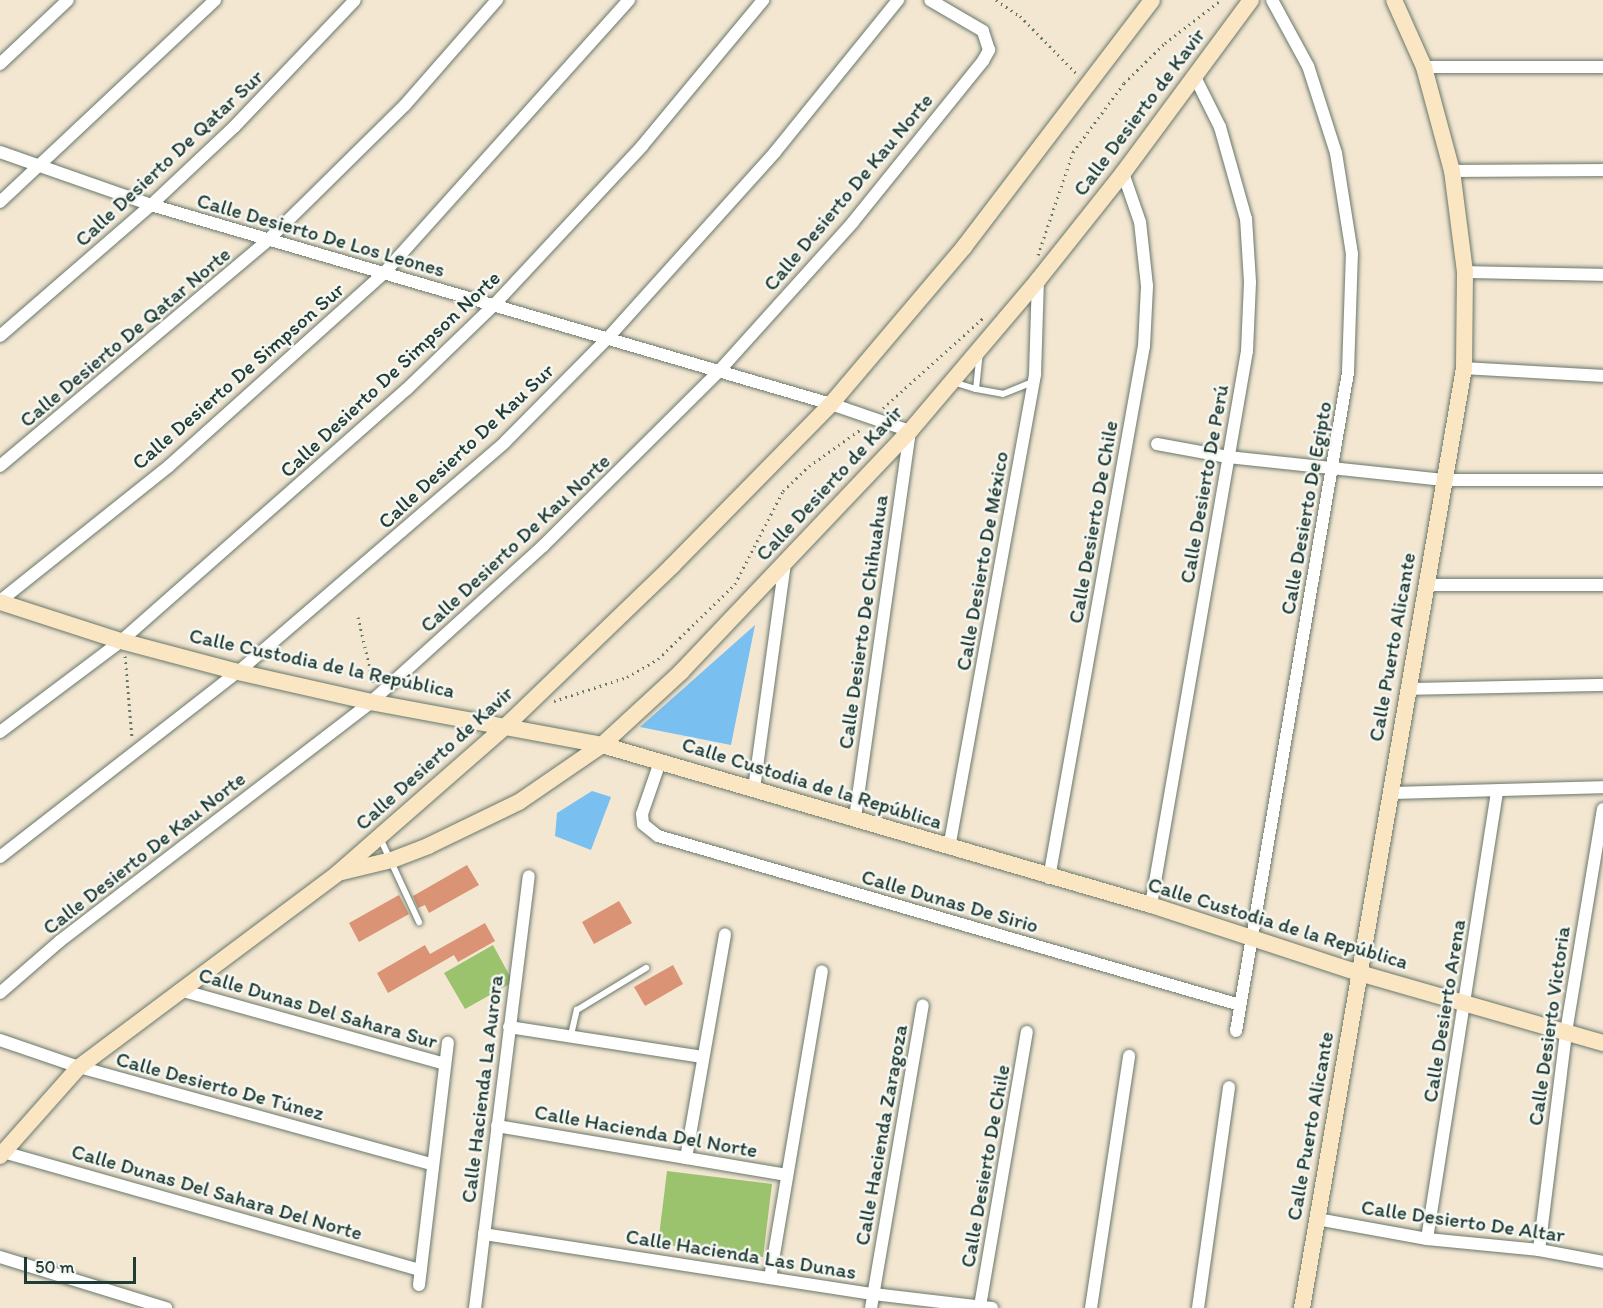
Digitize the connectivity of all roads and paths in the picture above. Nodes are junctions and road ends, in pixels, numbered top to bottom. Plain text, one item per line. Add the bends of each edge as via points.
1 (68, 0) edge
2 (216, 0) edge
3 (355, 0) edge
4 (497, 0) edge
5 (628, 0) edge
6 (764, 0) edge
7 (898, 0) edge
8 (930, 0) edge
9 (996, 0) edge
10 (1152, 0) edge
11 (1221, 0) edge
12 (1251, 0) edge
13 (1272, 0) edge
14 (1394, 0) edge
15 (0, 64) edge
16 (1424, 67) junction
17 (1603, 67) edge
18 (1194, 75) junction
19 (1089, 87) junction
20 (0, 152) edge
21 (39, 168) junction
22 (1603, 170) edge
23 (1452, 171) junction
24 (1123, 173) junction
25 (0, 202) edge
26 (151, 205) junction
27 (268, 240) junction
28 (1036, 259) dead end
29 (1465, 272) junction
30 (384, 273) junction
31 (1603, 275) edge
32 (1038, 280) junction
33 (493, 306) junction
34 (988, 312) dead end
35 (0, 336) edge
36 (606, 340) junction
37 (978, 351) junction
38 (1464, 368) junction
39 (719, 371) junction
40 (1603, 376) edge
41 (952, 381) junction
42 (1034, 381) junction
43 (976, 389) junction
44 (831, 404) junction
45 (874, 419) junction
46 (910, 431) junction
47 (1157, 444) dead end
48 (1228, 457) junction
49 (0, 466) edge
50 (1334, 468) junction
51 (1444, 480) junction
52 (1603, 480) edge
53 (786, 564) junction
54 (1426, 585) junction
55 (1603, 585) edge
56 (0, 602) edge
57 (358, 617) dead end
58 (125, 642) junction
59 (238, 672) junction
60 (1603, 685) edge
61 (1408, 689) junction
62 (377, 696) junction
63 (545, 704) dead end
64 (508, 724) junction
65 (0, 732) edge
66 (602, 745) junction
67 (138, 752) junction
68 (660, 762) junction
69 (1603, 787) edge
70 (754, 789) junction
71 (1497, 790) junction
72 (1390, 793) junction
73 (1603, 809) edge
74 (855, 818) junction
75 (379, 836) junction
76 (949, 848) junction
77 (0, 857) edge
78 (392, 860) junction
79 (338, 873) junction
80 (529, 876) dead end
81 (1049, 878) junction
82 (1151, 905) junction
83 (420, 922) dead end
84 (725, 934) dead end
85 (1250, 936) junction
86 (646, 968) dead end
87 (822, 971) dead end
88 (1359, 973) junction
89 (180, 990) junction
90 (0, 993) edge
91 (1466, 1004) junction
92 (923, 1005) dead end
93 (1240, 1005) junction
94 (509, 1027) junction
95 (1236, 1031) dead end
96 (1027, 1032) dead end
97 (1566, 1032) junction
98 (571, 1035) junction
99 (0, 1040) edge
100 (448, 1043) dead end
101 (1603, 1043) edge
102 (1129, 1056) dead end
103 (703, 1057) junction
104 (445, 1064) junction
105 (79, 1067) junction
106 (1229, 1087) dead end
107 (497, 1126) junction
108 (2, 1154) edge
109 (686, 1158) junction
110 (432, 1164) junction
111 (788, 1175) junction
112 (1317, 1219) junction
113 (484, 1234) junction
114 (1427, 1239) junction
115 (1539, 1250) junction
116 (0, 1257) edge
117 (1603, 1262) edge
118 (421, 1270) junction
119 (770, 1278) junction
120 (418, 1285) dead end
121 (873, 1294) junction
122 (986, 1307) edge
123 (166, 1308) edge
124 (476, 1308) edge
125 (871, 1308) edge
126 (1091, 1308) edge
127 (1198, 1308) edge
128 (1302, 1308) edge

1 - 15 street
2 - 21 street
3 - 26 street, Calle Desierto De Qatar Sur via 275,87
4 - 27 street, Calle Desierto De Qatar Norte via 405,105
5 - 30 street, Calle Desierto De Simpson Sur via 497,152
6 - 33 street, Calle Desierto De Simpson Norte via 650,138
7 - 36 street, Calle Desierto De Kau Sur via 775,152
8 - 39 street, Calle Desierto De Kau Norte via 983,31 989,50 853,222
9 - 19 path via 1020,16
10 - 19 street, Calle Desierto de Kavir
11 - 28 path via 1124,83 1073,152
12 - 18 street, Calle Desierto de Kavir
13 - 50 street, Calle Desierto De Egipto via 1308,66 1336,153 1352,254 1348,372
14 - 16 street, Calle Puerto Alicante
16 - 17 street
16 - 23 street, Calle Puerto Alicante
18 - 24 street, Calle Desierto de Kavir
18 - 48 street, Calle Desierto De Perú via 1220,127 1246,219 1250,282 1247,351
19 - 44 street, Calle Desierto de Kavir via 964,247
20 - 21 street, Calle Desierto De Los Leones
21 - 25 street
21 - 26 street, Calle Desierto De Los Leones
22 - 23 street
23 - 29 street, Calle Puerto Alicante
24 - 32 street, Calle Desierto de Kavir
24 - 81 street, Calle Desierto De Chile via 1140,222 1147,286 1144,346
26 - 27 street, Calle Desierto De Los Leones
26 - 35 street, Calle Desierto De Qatar Sur
27 - 30 street, Calle Desierto De Los Leones
27 - 49 street, Calle Desierto De Qatar Norte
29 - 31 street
29 - 38 street, Calle Puerto Alicante
30 - 33 street, Calle Desierto De Los Leones
30 - 56 street, Calle Desierto De Simpson Sur via 169,466
32 - 37 street, Calle Desierto de Kavir
32 - 42 street, Calle Desierto De México
33 - 36 street, Calle Desierto De Los Leones
33 - 58 street, Calle Desierto De Simpson Norte via 316,473
34 - 45 path via 891,397
36 - 39 street, Calle Desierto De Los Leones
36 - 59 street, Calle Desierto De Kau Sur via 469,474
37 - 41 street, Calle Desierto de Kavir
37 - 43 lane via 982,359
38 - 40 street
38 - 51 street, Calle Puerto Alicante
39 - 44 street, Calle Desierto De Los Leones
39 - 62 street, Calle Desierto De Kau Norte via 543,546
41 - 43 lane
41 - 46 street, Calle Desierto de Kavir
42 - 43 lane via 1003,394
42 - 76 street, Calle Desierto De México
44 - 45 street, Calle Desierto De Los Leones
44 - 64 street, Calle Desierto de Kavir
45 - 46 street, Calle Desierto De Los Leones
45 - 63 path via 809,466 783,491 735,584 658,659 627,677
46 - 53 street, Calle Desierto de Kavir
46 - 74 street, Calle Desierto De Chihuahua
47 - 48 street
48 - 50 street
48 - 82 street, Calle Desierto De Perú
50 - 51 street
50 - 85 street, Calle Desierto De Egipto
51 - 52 street
51 - 54 street, Calle Puerto Alicante
53 - 66 street, Calle Desierto de Kavir via 681,672
53 - 70 street
54 - 55 street
54 - 61 street, Calle Puerto Alicante
56 - 58 street, Calle Custodia de la República
57 - 62 path
58 - 59 street, Calle Custodia de la República
58 - 65 street, Calle Desierto De Simpson Norte
58 - 67 path via 124,678
59 - 62 street, Calle Custodia de la República
59 - 67 street, Calle Desierto De Kau Sur
60 - 61 street
61 - 72 street, Calle Puerto Alicante
62 - 64 street, Calle Custodia de la República
62 - 90 street, Calle Desierto De Kau Norte via 60,941
64 - 66 street, Calle Custodia de la República
64 - 75 street, Calle Desierto de Kavir
66 - 68 street, Calle Custodia de la República
66 - 78 street, Calle Desierto de Kavir via 519,802
67 - 77 street, Calle Desierto De Kau Sur
68 - 70 street, Calle Custodia de la República
68 - 93 street, Calle Dunas De Sirio via 642,814 649,832
69 - 71 street
70 - 74 street, Calle Custodia de la República
71 - 72 street
71 - 91 street, Calle Desierto Arena
72 - 88 street, Calle Puerto Alicante
73 - 97 street, Calle Desierto Victoria
74 - 76 street, Calle Custodia de la República
75 - 78 lane
75 - 79 street, Calle Desierto de Kavir
76 - 81 street, Calle Custodia de la República
78 - 79 street, Calle Desierto de Kavir
78 - 83 lane
79 - 89 street, Calle Desierto de Kavir
80 - 94 street, Calle Hacienda La Aurora
81 - 82 street, Calle Custodia de la República
82 - 85 street, Calle Custodia de la República
84 - 103 street
85 - 88 street, Calle Custodia de la República
85 - 93 street, Calle Desierto De Egipto
86 - 98 lane via 577,1010
87 - 111 street
88 - 91 street, Calle Custodia de la República
88 - 112 street, Calle Puerto Alicante
89 - 104 street, Calle Dunas Del Sahara Sur
89 - 105 street, Calle Desierto de Kavir
91 - 97 street, Calle Custodia de la República
91 - 114 street, Calle Desierto Arena
92 - 121 street, Calle Hacienda Zaragoza
93 - 95 street, Calle Desierto De Egipto
94 - 98 street
94 - 107 street, Calle Hacienda La Aurora
96 - 122 street, Calle Desierto De Chile
97 - 101 street, Calle Custodia de la República
97 - 115 street, Calle Desierto Victoria
98 - 103 street
99 - 105 street, Calle Desierto De Túnez
100 - 104 street
102 - 126 street
103 - 109 street
104 - 110 street
105 - 108 street, Calle Desierto de Kavir
105 - 110 street, Calle Desierto De Túnez
106 - 127 street
107 - 109 street, Calle Hacienda Del Norte
107 - 113 street, Calle Hacienda La Aurora
108 - 118 street, Calle Dunas Del Sahara Del Norte
109 - 111 street, Calle Hacienda Del Norte
110 - 118 street
111 - 119 street
112 - 114 street, Calle Desierto De Altar
112 - 128 street, Calle Puerto Alicante
113 - 119 street, Calle Hacienda Las Dunas
113 - 124 street, Calle Hacienda La Aurora
114 - 115 street, Calle Desierto De Altar
115 - 117 street, Calle Desierto De Altar
116 - 123 street
118 - 120 street
119 - 121 street, Calle Hacienda Las Dunas
121 - 122 street, Calle Hacienda Las Dunas
121 - 125 street, Calle Hacienda Zaragoza

